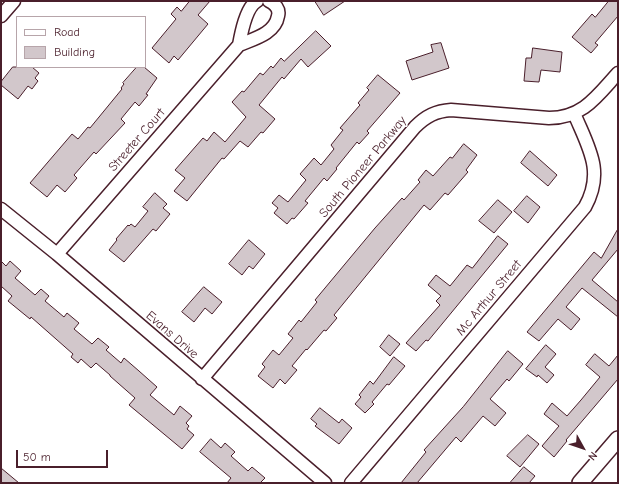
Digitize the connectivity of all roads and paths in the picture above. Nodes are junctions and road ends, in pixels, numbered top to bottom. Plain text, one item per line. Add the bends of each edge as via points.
1 (14, 1) edge
2 (257, 1) edge
3 (269, 1) edge
4 (1, 16) edge
5 (239, 45) junction
6 (618, 73) edge
7 (574, 114) junction
8 (1, 208) edge
9 (57, 254) junction
10 (202, 379) junction
11 (618, 439) edge
12 (325, 483) edge
13 (351, 483) edge
14 (580, 483) edge

1 - 4 street
2 - 5 street, Streeter Court via 244,22
3 - 5 street, Streeter Court via 279,13 272,29
5 - 9 street, Streeter Court
6 - 7 street, South Pioneer Parkway via 592,102
7 - 10 street, South Pioneer Parkway via 552,118 451,110 426,117
7 - 13 street, Mc Arthur Street via 594,165 594,185 585,207
8 - 9 street, Evans Drive
9 - 10 street, Evans Drive
10 - 12 street, Evans Drive
11 - 14 street

